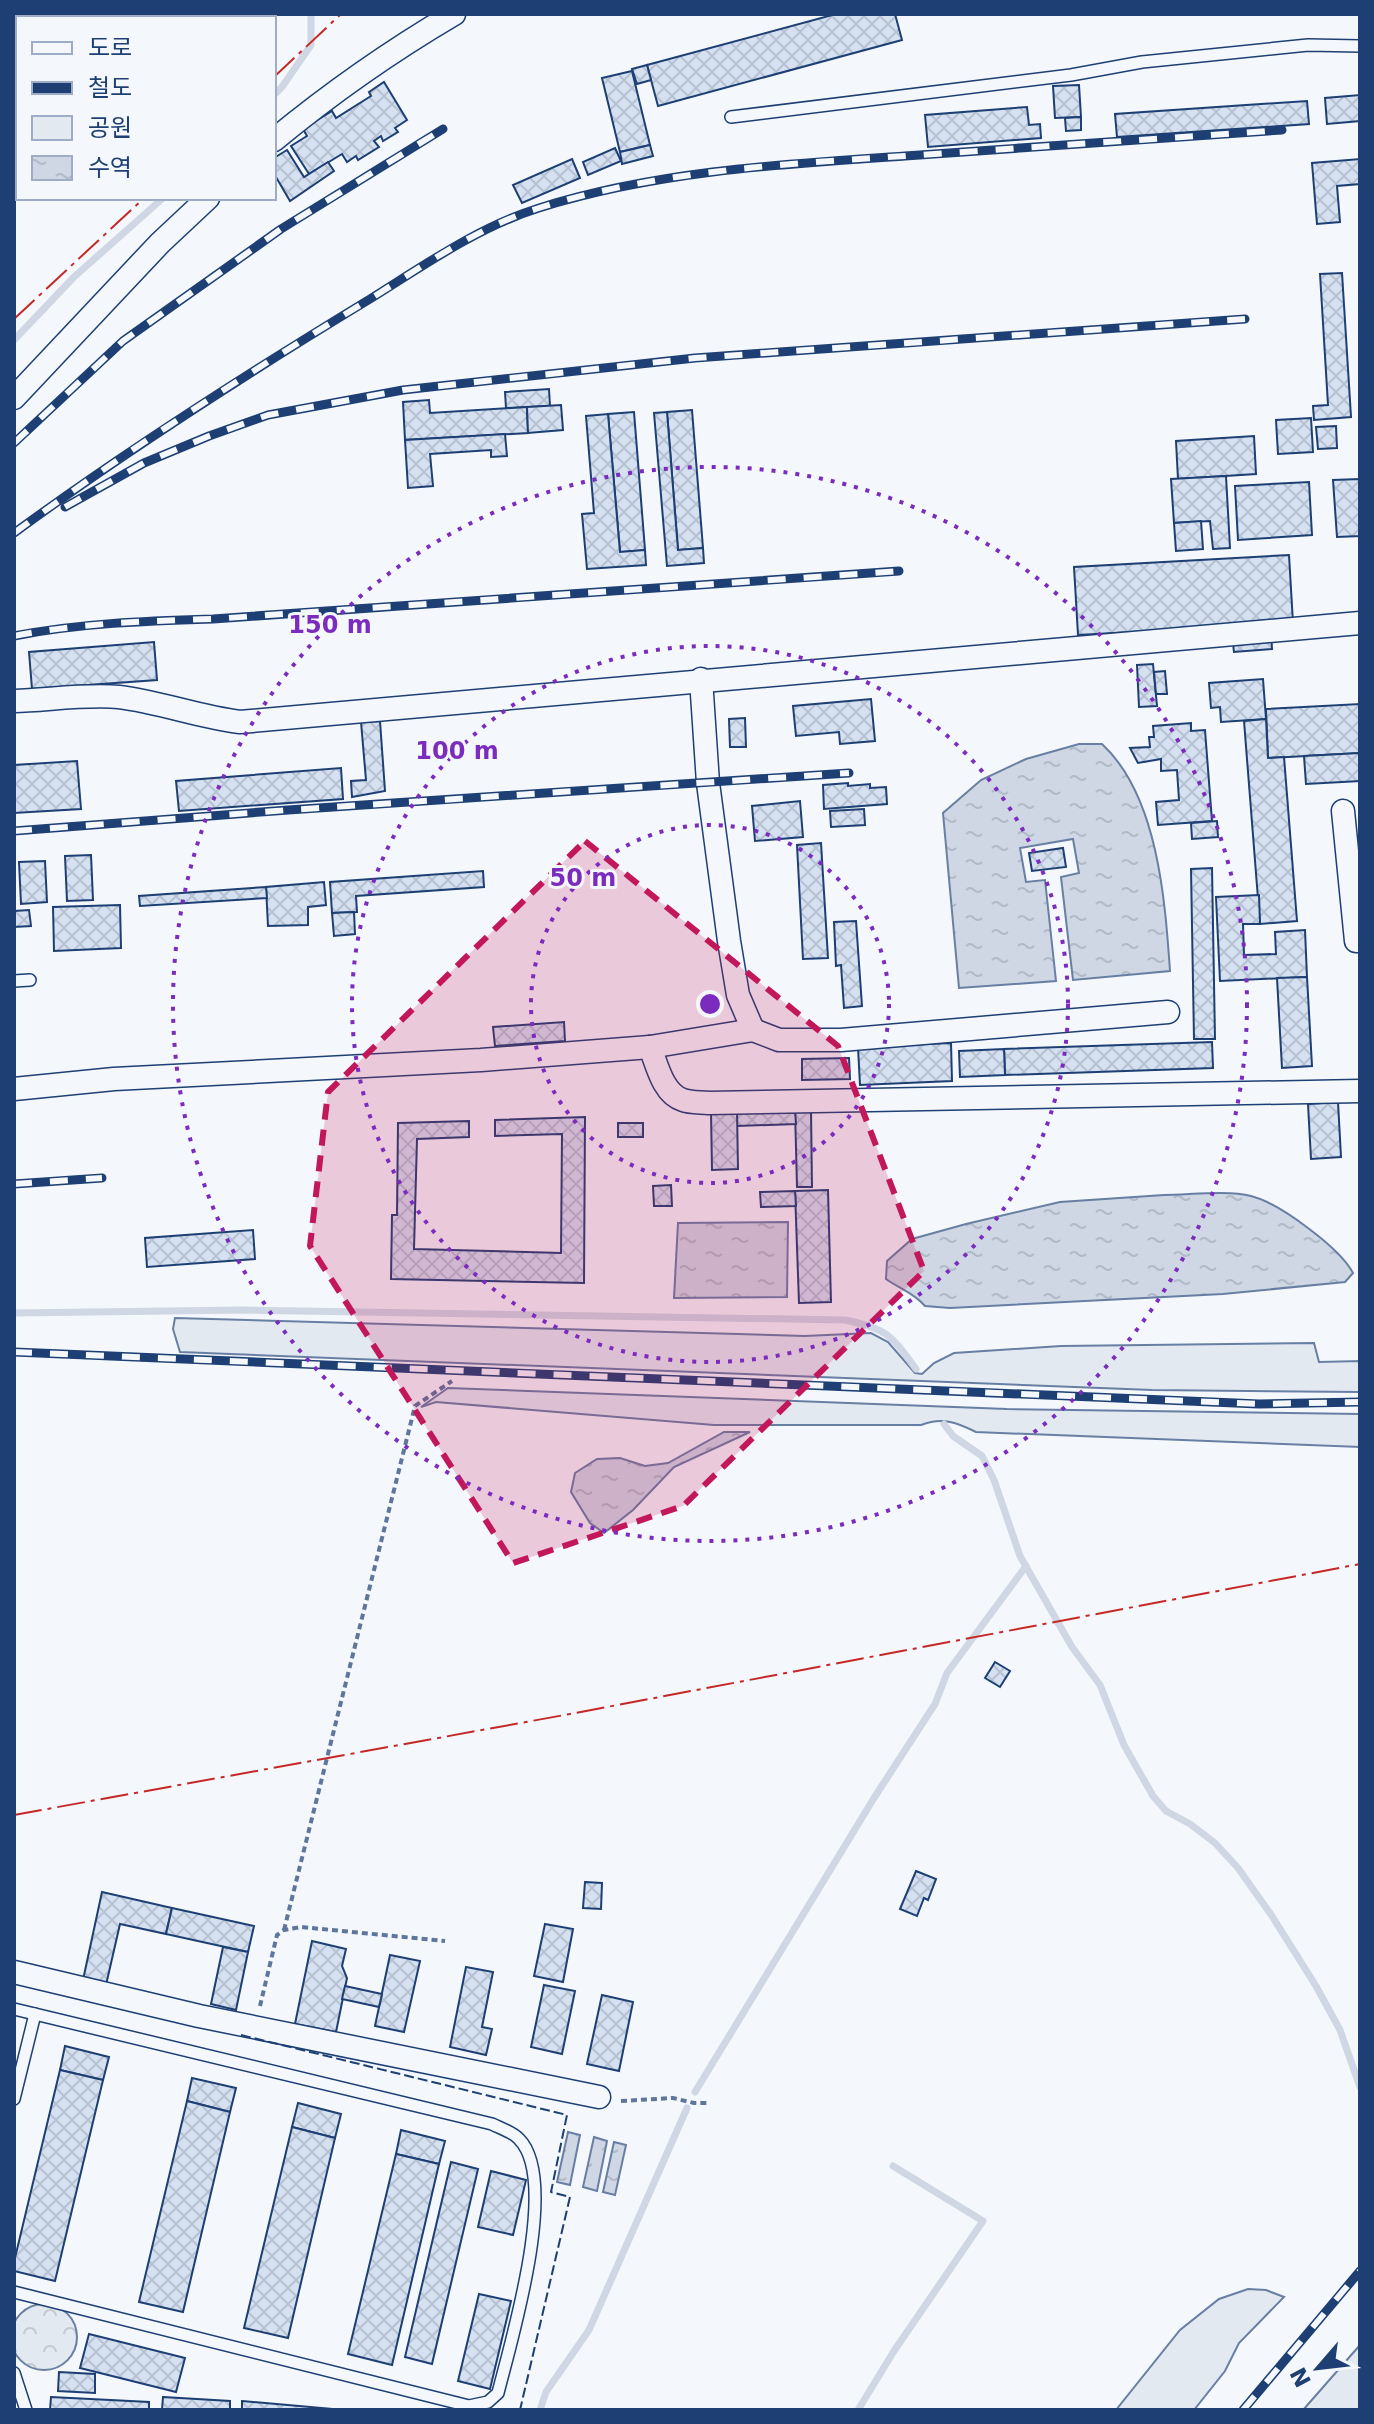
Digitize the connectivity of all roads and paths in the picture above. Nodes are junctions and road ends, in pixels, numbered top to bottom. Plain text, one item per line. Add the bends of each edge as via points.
1 (454, 14) edge
2 (1360, 46) edge
3 (731, 117) dead end
4 (276, 138) edge
5 (206, 200) edge
6 (14, 398) edge
7 (1360, 623) edge
8 (701, 679) junction
9 (14, 701) edge
10 (1343, 811) dead end
11 (1360, 941) edge
12 (30, 980) dead end
13 (14, 981) edge
14 (1168, 1012) dead end
15 (753, 1030) junction
16 (650, 1047) junction
17 (14, 1089) edge
18 (1360, 1091) edge
19 (452, 1381) dead end
20 (284, 1930) junction
21 (445, 1941) dead end
22 (14, 1972) edge
23 (14, 2009) edge
24 (35, 2014) junction
25 (255, 2027) junction
26 (599, 2097) joint
27 (14, 2099) edge
28 (709, 2103) dead end
29 (14, 2292) edge
30 (14, 2373) edge
31 (26, 2410) edge

1 - 4 street via 403,44
2 - 3 lane via 1308,45 1142,62
5 - 6 street
7 - 8 street
8 - 9 street via 240,722 117,697
8 - 15 street via 708,783 729,941 738,995
10 - 11 street
12 - 13 lane
14 - 15 street via 841,1040 779,1040
15 - 16 street
16 - 17 street
16 - 18 street via 671,1093 709,1103
19 - 20 path via 415,1406
20 - 21 path via 301,1927
20 - 25 path via 277,1935
22 - 25 street
23 - 24 lane
24 - 27 lane
24 - 29 lane via 492,2124 519,2138 534,2167 534,2230 498,2393 488,2402 469,2406
25 - 26 street
26 - 28 path
30 - 31 lane

